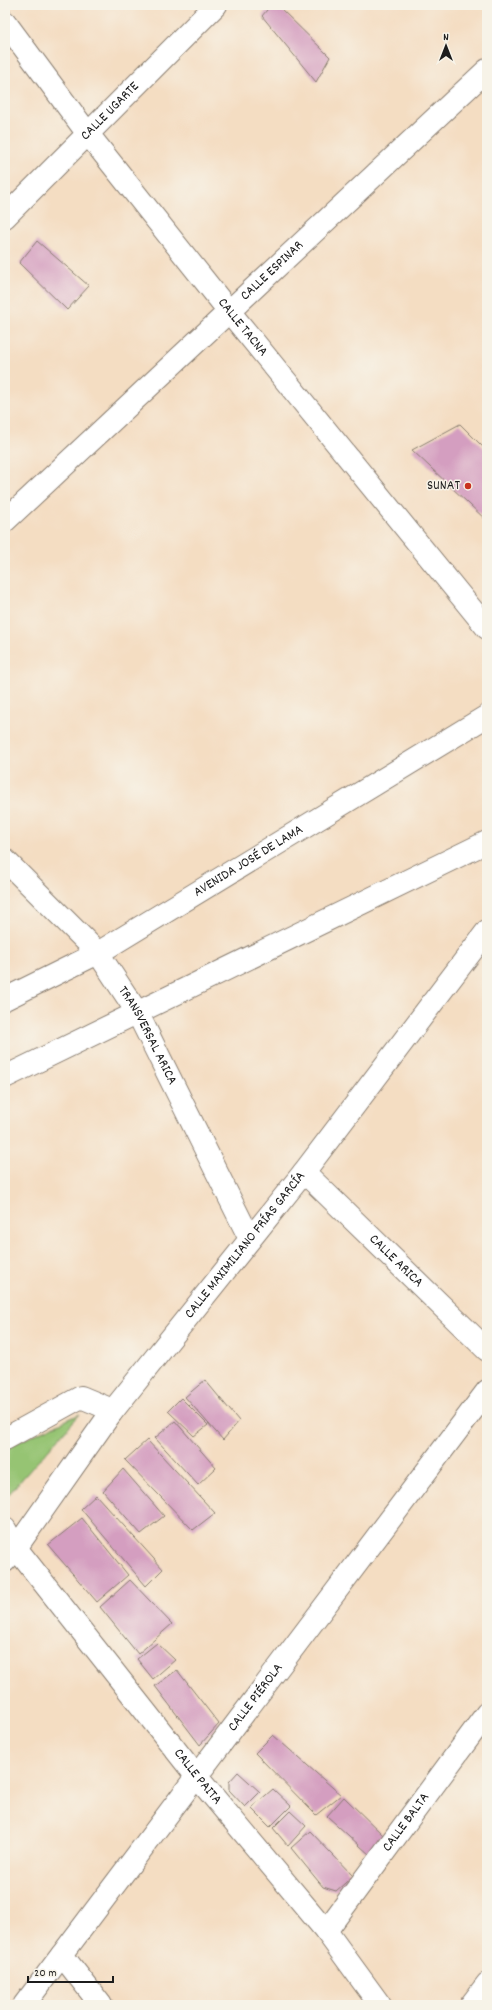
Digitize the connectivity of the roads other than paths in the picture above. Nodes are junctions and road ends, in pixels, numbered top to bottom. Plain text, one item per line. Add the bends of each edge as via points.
1 (216, 5) edge
2 (5, 22) edge
3 (487, 70) edge
4 (88, 134) junction
5 (5, 217) edge
6 (228, 310) junction
7 (5, 521) edge
8 (487, 628) edge
9 (487, 716) edge
10 (487, 842) edge
11 (5, 860) edge
12 (487, 931) edge
13 (98, 953) junction
14 (5, 999) edge
15 (138, 1012) junction
16 (5, 1077) edge
17 (304, 1172) junction
18 (250, 1239) junction
19 (487, 1350) edge
20 (487, 1391) edge
21 (111, 1413) junction
22 (5, 1439) edge
23 (5, 1529) edge
24 (11, 1555) edge
25 (487, 1713) edge
26 (197, 1777) junction
27 (326, 1931) junction
28 (62, 1955) junction
29 (487, 1984) edge
30 (24, 2005) edge
31 (101, 2005) edge
32 (380, 2005) edge
33 (471, 2005) edge

1 - 4 street, CALLE UGARTE
2 - 4 street, CALLE TACNA
3 - 6 street, CALLE ESPINAR
4 - 5 street, CALLE UGARTE
4 - 6 street, CALLE TACNA
6 - 7 street, CALLE ESPINAR
6 - 8 street, CALLE TACNA
9 - 13 street, AVENIDA JOSÉ DE LAMA
10 - 15 street
11 - 13 street, TRANSVERSAL ARICA
12 - 17 street, CALLE MAXIMILIANO FRÍAS GARCÍA
13 - 14 street, AVENIDA JOSÉ DE LAMA
13 - 15 street, TRANSVERSAL ARICA
15 - 16 street
15 - 18 street, TRANSVERSAL ARICA
17 - 18 street, CALLE MAXIMILIANO FRÍAS GARCÍA
17 - 19 street, CALLE ARICA
18 - 21 street, CALLE MAXIMILIANO FRÍAS GARCÍA
20 - 26 street, CALLE PIÉROLA
21 - 22 street via 105,1407 81,1397
21 - 24 street, CALLE MAXIMILIANO FRÍAS GARCÍA
23 - 24 street, CALLE PAITA
24 - 26 street, CALLE PAITA
25 - 27 street, CALLE BALTA
26 - 27 street, CALLE PAITA
26 - 28 street, CALLE PIÉROLA
27 - 32 street, CALLE PAITA
28 - 30 street, CALLE PIÉROLA
28 - 31 street
29 - 33 street

